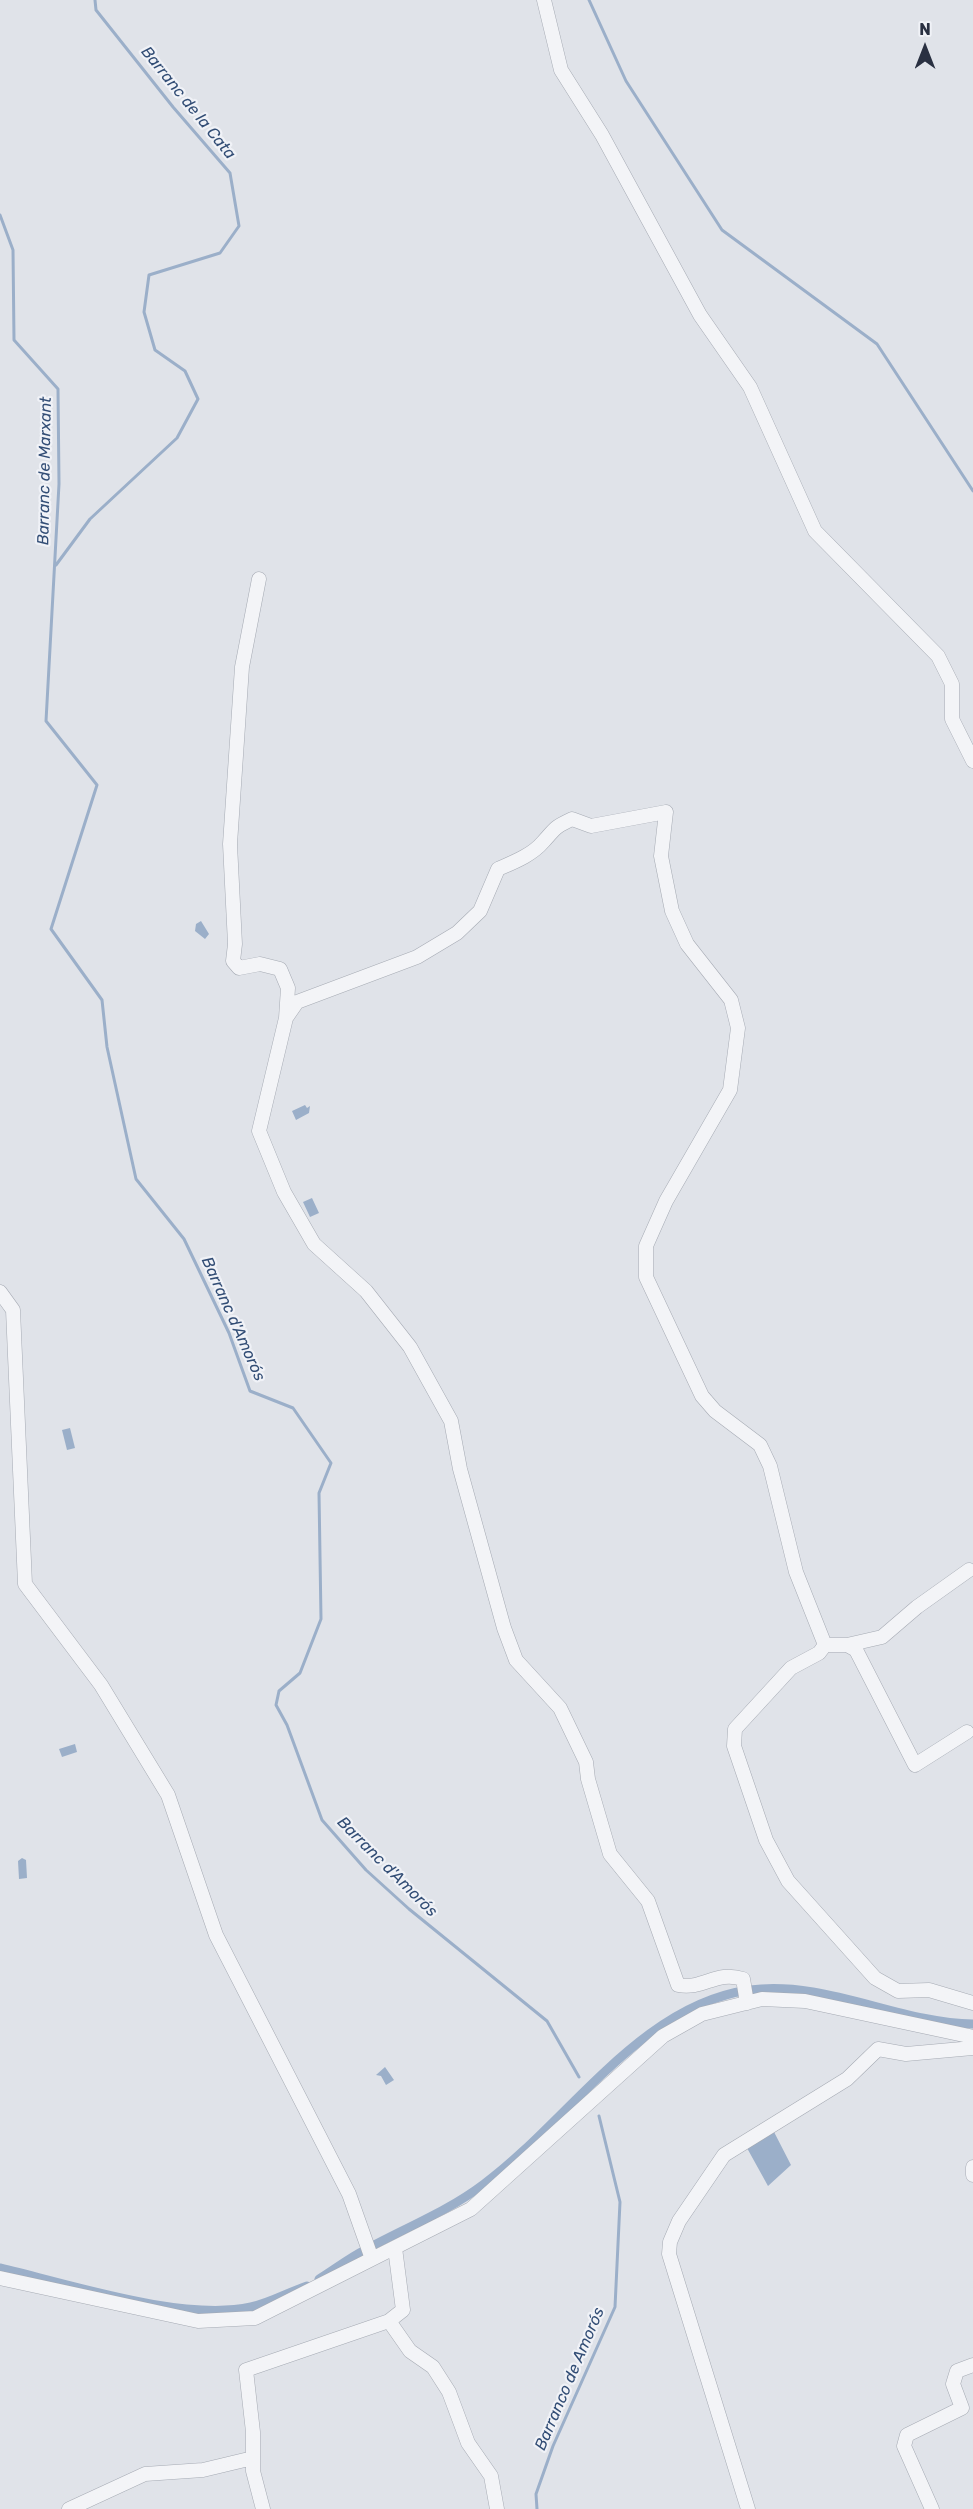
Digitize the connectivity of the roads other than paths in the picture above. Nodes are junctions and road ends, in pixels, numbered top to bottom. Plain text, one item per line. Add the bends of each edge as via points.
1 (544, 0) edge
2 (259, 579) dead end
3 (973, 761) edge
4 (286, 1018) junction
5 (0, 1292) edge
6 (969, 1570) dead end
7 (825, 1645) junction
8 (847, 1645) junction
9 (967, 1732) dead end
10 (747, 2003) junction
11 (973, 2004) edge
12 (972, 2041) edge
13 (973, 2167) edge
14 (973, 2175) edge
15 (395, 2248) junction
16 (372, 2259) junction
17 (0, 2278) edge
18 (389, 2321) junction
19 (973, 2366) edge
20 (253, 2458) junction
21 (69, 2509) edge
22 (264, 2509) edge
23 (497, 2509) edge
24 (748, 2509) edge
25 (932, 2509) edge

1 - 3 street via 561,70 602,135 700,315 750,387 815,531 938,656 952,684 952,719
2 - 4 street via 242,667 231,844 233,961 239,968 260,964 280,969 288,988
4 - 7 street via 301,999 417,957 457,933 480,911 498,869 525,856 543,842 552,828 572,819 591,826 666,812 662,855 672,911 687,944 731,1000 738,1028 730,1090 666,1201 646,1246 646,1277 702,1396 715,1411 760,1445 770,1466 796,1572
4 - 10 street via 259,1131 284,1192 314,1244 366,1291 410,1347 451,1421 460,1469 516,1660 560,1708 586,1762 610,1854 648,1901 678,1985 689,1987 729,1975 743,1979
5 - 16 street via 13,1310 25,1584 101,1684 168,1795 216,1935 349,2194
6 - 8 street via 882,1637
7 - 8 street
7 - 11 street via 819,1653 791,1668 735,1729 734,1746 766,1840 788,1881 875,1978 898,1991 929,1990
8 - 9 street via 856,1650 915,1765
10 - 12 street via 805,2001
10 - 15 street via 702,2014 663,2036 471,2209
12 - 24 street via 906,2054 878,2049 847,2079 724,2155 679,2221 669,2254
13 - 14 street
15 - 16 street
15 - 18 street via 403,2310
16 - 17 street via 255,2318 244,2319 198,2321
18 - 20 street via 246,2370
18 - 23 street via 410,2351 433,2367 449,2392 468,2443 491,2476
19 - 25 street via 957,2371 953,2384 962,2408 907,2435 904,2446
20 - 21 street via 203,2470 144,2474
20 - 22 street

